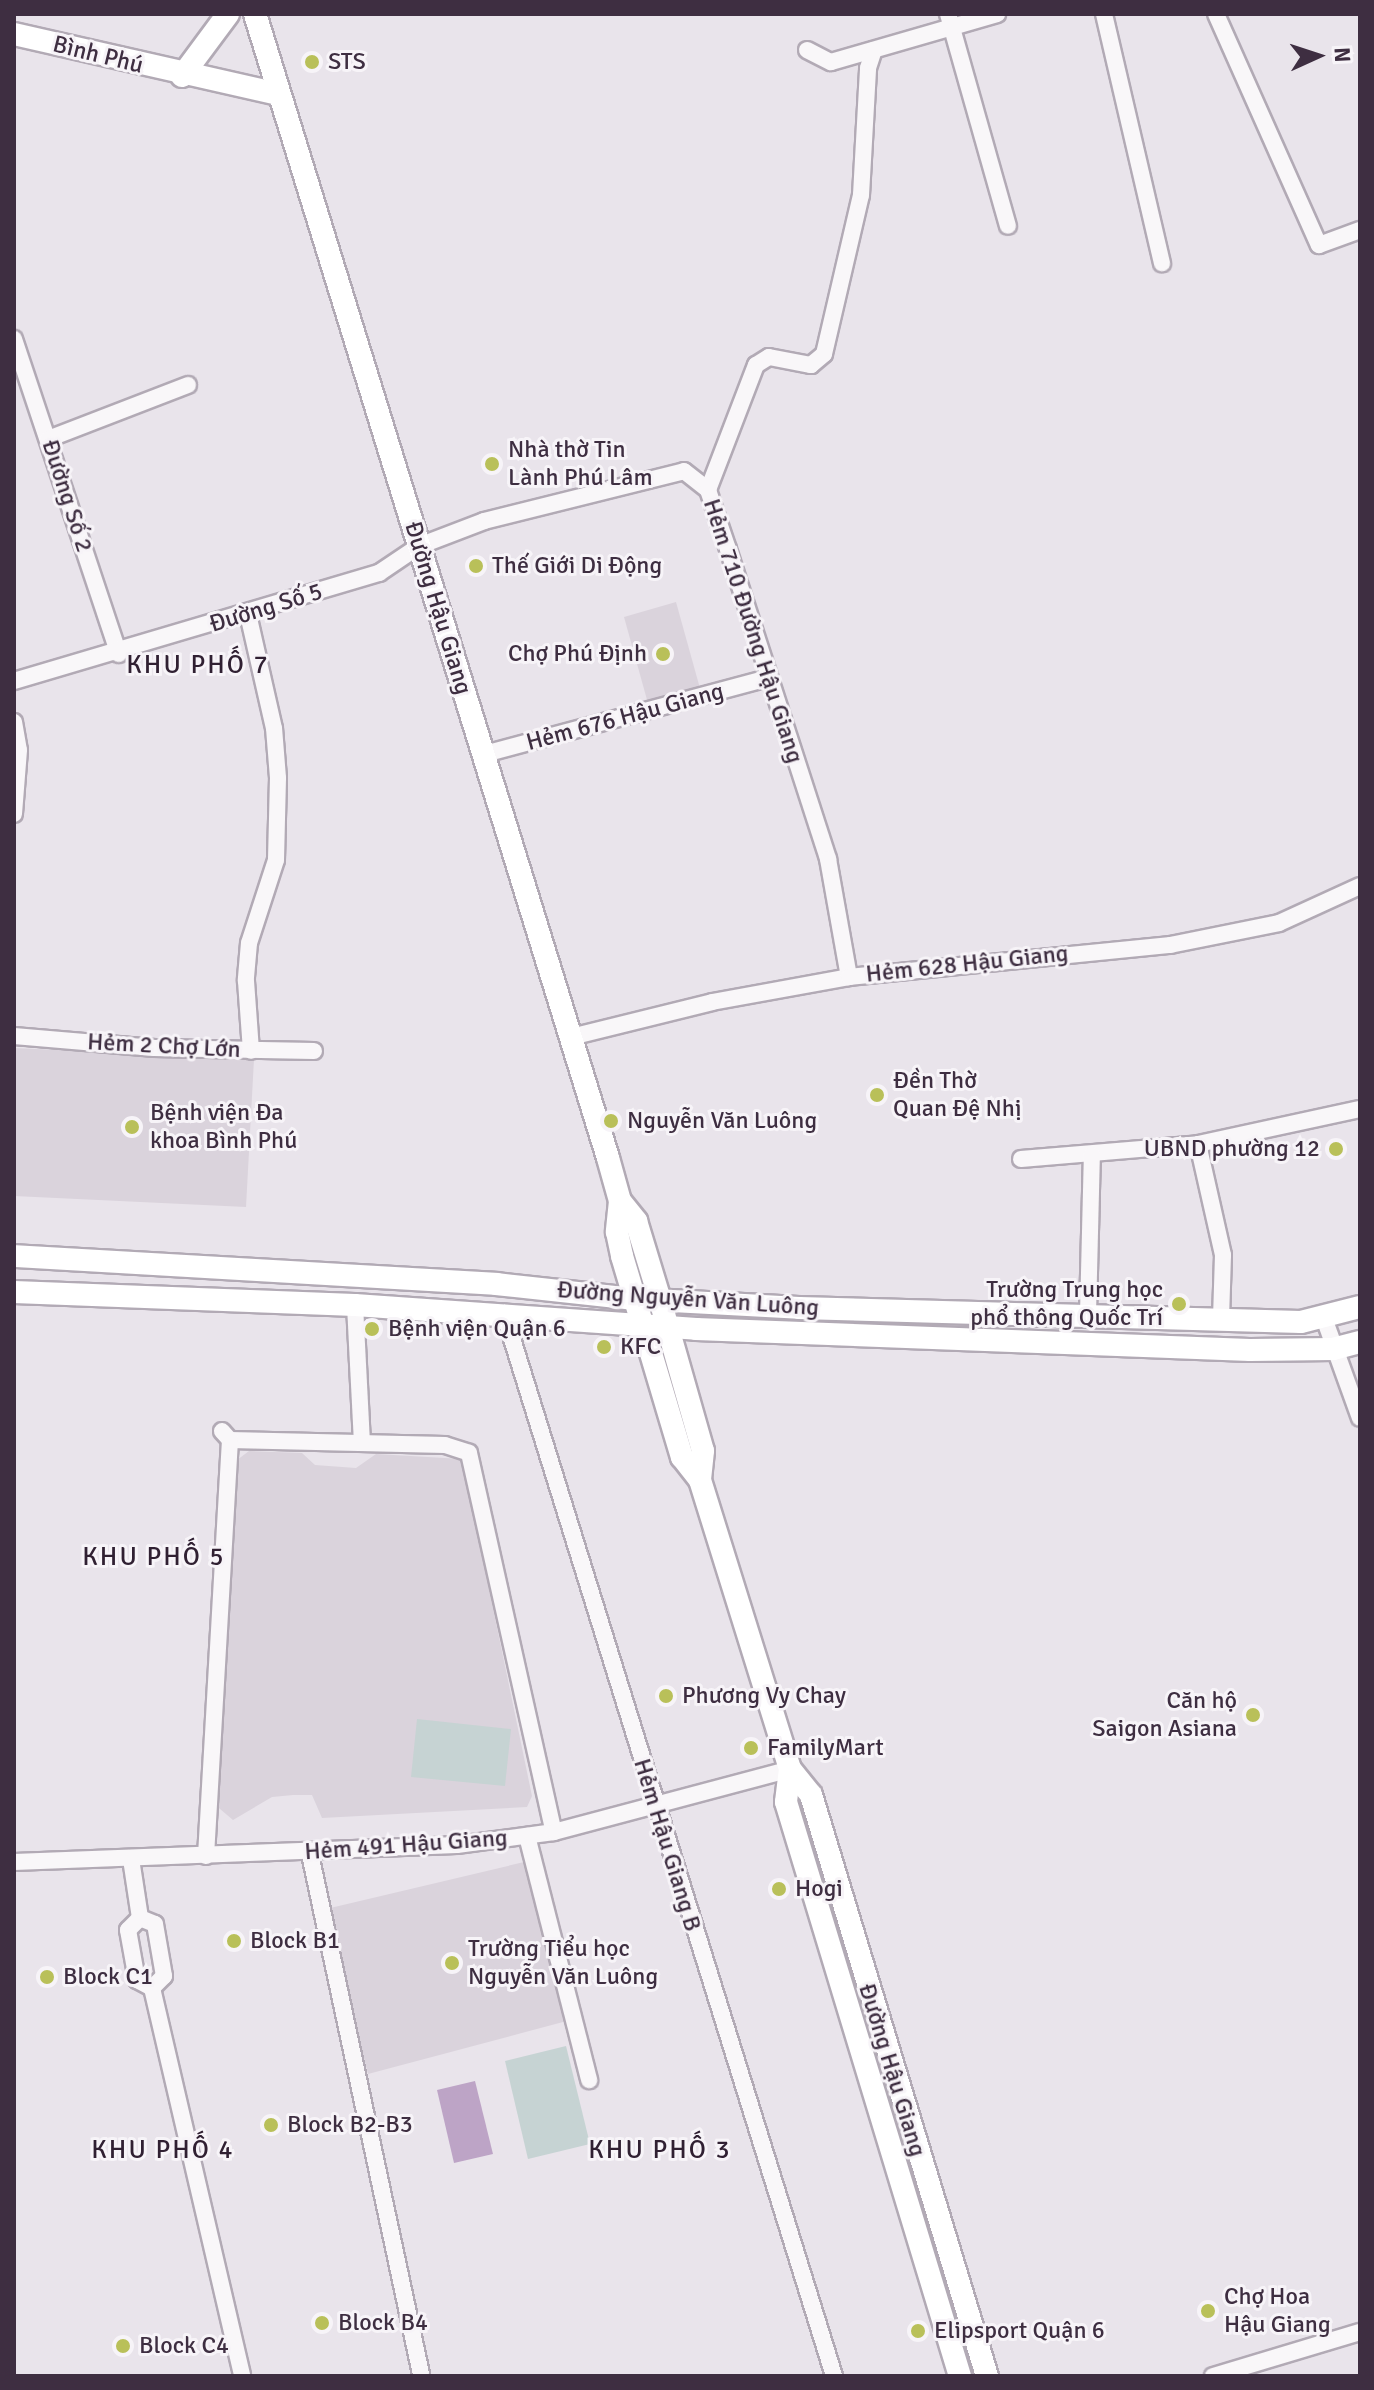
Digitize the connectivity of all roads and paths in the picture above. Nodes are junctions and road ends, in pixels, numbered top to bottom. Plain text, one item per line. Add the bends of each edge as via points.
1 (228, 14) edge
2 (255, 14) edge
3 (997, 14) edge
4 (1104, 14) edge
5 (1216, 14) edge
6 (950, 21) edge
7 (14, 34) edge
8 (807, 50) dead end
9 (874, 50) junction
10 (182, 76) junction
11 (278, 94) junction
12 (1008, 226) dead end
13 (1360, 230) edge
14 (1162, 263) dead end
15 (14, 339) edge
16 (188, 385) dead end
17 (48, 439) junction
18 (708, 490) junction
19 (419, 546) junction
20 (248, 614) junction
21 (119, 654) junction
22 (768, 678) junction
23 (14, 681) edge
24 (14, 722) edge
25 (481, 755) junction
26 (14, 814) edge
27 (1360, 886) edge
28 (849, 977) junction
29 (14, 1036) edge
30 (571, 1037) junction
31 (251, 1051) junction
32 (314, 1051) dead end
33 (1360, 1109) edge
34 (1198, 1144) junction
35 (1092, 1155) junction
36 (1021, 1159) dead end
37 (620, 1201) junction
38 (14, 1256) edge
39 (14, 1292) edge
40 (635, 1299) junction
41 (660, 1300) junction
42 (355, 1305) junction
43 (1360, 1307) edge
44 (504, 1313) junction
45 (1088, 1314) junction
46 (1221, 1318) junction
47 (1324, 1318) junction
48 (645, 1325) junction
49 (668, 1328) junction
50 (1360, 1342) edge
51 (1333, 1349) junction
52 (1360, 1418) edge
53 (362, 1442) junction
54 (700, 1480) junction
55 (790, 1769) junction
56 (653, 1806) junction
57 (554, 1832) junction
58 (527, 1836) junction
59 (310, 1854) junction
60 (206, 1856) junction
61 (131, 1859) junction
62 (14, 1862) edge
63 (140, 1918) junction
64 (152, 1988) junction
65 (589, 2080) dead end
66 (1360, 2332) edge
67 (421, 2374) dead end
68 (242, 2376) edge
69 (834, 2376) edge
70 (960, 2376) edge
71 (987, 2376) edge
72 (1213, 2376) edge

1 - 10 main road
2 - 11 main road, Đường Hậu Giang
3 - 6 street
4 - 14 street
5 - 13 street via 1319,245
6 - 9 street
6 - 12 street
7 - 10 main road, Bình Phú
8 - 9 street via 831,62
9 - 18 street via 868,68 861,195 824,354 811,365 769,357 756,365
10 - 11 main road, Bình Phú
11 - 19 main road, Đường Hậu Giang
15 - 17 street, Đường Số 2
16 - 17 street
17 - 21 street, Đường Số 2
18 - 19 street, Hẻm 710 Đường Hậu Giang via 694,475 673,470 484,521
18 - 22 street, Hẻm 710 Đường Hậu Giang
19 - 20 street, Đường Số 5 via 379,573
19 - 25 main road, Đường Hậu Giang
20 - 21 street, Đường Số 5
20 - 31 street via 274,728 278,778 276,860 249,943
21 - 23 street, Đường Số 5
22 - 25 street, Hẻm 676 Hậu Giang
22 - 28 street, Hẻm 710 Đường Hậu Giang via 828,859
24 - 26 street via 19,750
25 - 30 main road, Đường Hậu Giang
27 - 28 street, Hẻm 628 Hậu Giang via 1279,923 1170,945
28 - 30 street, Hẻm 628 Hậu Giang via 712,1002
29 - 31 street, Hẻm 2 Chợ Lớn
30 - 37 main road, Đường Hậu Giang
31 - 32 street, Hẻm 2 Chợ Lớn
33 - 34 street
34 - 35 street
34 - 46 street via 1223,1255
35 - 36 street
35 - 45 street
37 - 40 main road, Đường Hậu Giang via 617,1232
37 - 41 main road, Đường Hậu Giang via 636,1221
38 - 40 main road, Đường Nguyễn Văn Luông via 496,1284
39 - 42 main road, Đường Nguyễn Văn Luông
40 - 41 main road, Đường Nguyễn Văn Luông
40 - 48 main road, Đường Hậu Giang
41 - 45 main road, Đường Nguyễn Văn Luông
41 - 49 main road, Đường Hậu Giang
42 - 44 main road, Đường Nguyễn Văn Luông
42 - 53 street
43 - 47 main road, Đường Nguyễn Văn Luông
44 - 48 main road, Đường Nguyễn Văn Luông
44 - 56 street, Hẻm Hậu Giang B
45 - 46 main road, Đường Nguyễn Văn Luông
46 - 47 main road, Đường Nguyễn Văn Luông
47 - 51 street
48 - 49 main road, Đường Nguyễn Văn Luông
48 - 54 main road, Đường Hậu Giang via 682,1457
49 - 51 main road, Đường Nguyễn Văn Luông
49 - 54 main road, Đường Hậu Giang via 703,1451
50 - 51 main road, Đường Nguyễn Văn Luông
51 - 52 street
53 - 57 street via 445,1445 469,1453
53 - 60 street via 226,1435
54 - 55 main road, Đường Hậu Giang
55 - 56 street, Hẻm 491 Hậu Giang
55 - 70 main road, Đường Hậu Giang via 786,1802
55 - 71 main road, Đường Hậu Giang via 811,1795
56 - 57 street, Hẻm 491 Hậu Giang
56 - 69 street, Hẻm Hậu Giang B
57 - 58 street, Hẻm 491 Hậu Giang
58 - 59 street, Hẻm 491 Hậu Giang
58 - 65 street
59 - 60 street, Hẻm 491 Hậu Giang
59 - 67 street
60 - 61 street, Hẻm 491 Hậu Giang
61 - 62 street, Hẻm 491 Hậu Giang
61 - 63 street
63 - 64 street via 128,1930 137,1980
63 - 64 street via 155,1924 164,1976
64 - 68 street
66 - 72 street

